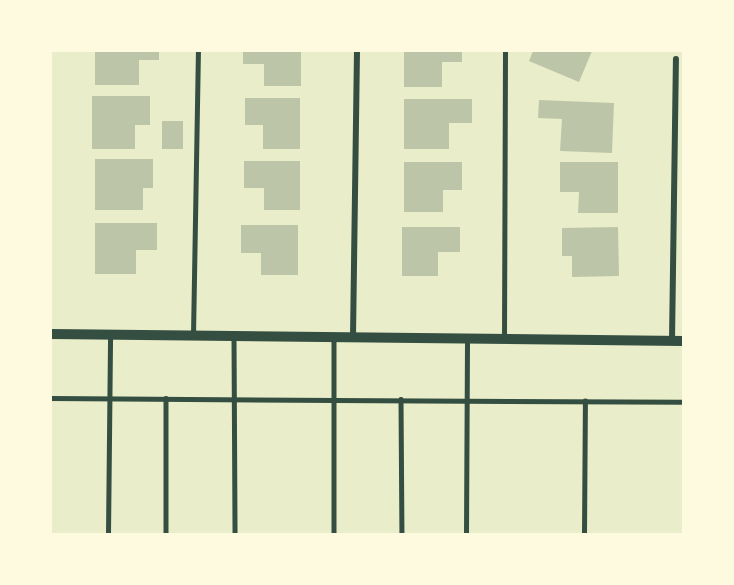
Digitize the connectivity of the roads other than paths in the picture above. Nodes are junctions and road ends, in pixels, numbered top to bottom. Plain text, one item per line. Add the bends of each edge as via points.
1 (198, 51) edge
2 (357, 51) edge
3 (505, 51) edge
4 (676, 58) dead end
5 (51, 334) edge
6 (110, 334) junction
7 (193, 335) junction
8 (234, 336) junction
9 (353, 337) junction
10 (334, 338) junction
11 (466, 339) junction
12 (504, 339) junction
13 (677, 341) edge
14 (51, 398) edge
15 (109, 398) junction
16 (166, 398) junction
17 (234, 398) junction
18 (466, 398) junction
19 (401, 399) junction
20 (334, 400) junction
21 (585, 401) junction
22 (683, 402) edge
23 (108, 534) edge
24 (166, 534) edge
25 (235, 534) edge
26 (334, 534) edge
27 (402, 534) edge
28 (466, 534) edge
29 (584, 534) edge

1 - 7 lane
2 - 9 street
3 - 12 lane
4 - 13 street
5 - 6 street
6 - 7 street
6 - 15 lane
7 - 8 street
8 - 10 street
8 - 17 lane
9 - 10 street
9 - 11 street
10 - 20 lane
11 - 12 street
11 - 18 lane
12 - 13 street
14 - 15 lane
15 - 16 lane
15 - 23 lane
16 - 17 lane
16 - 24 lane
17 - 20 lane
17 - 25 lane
18 - 19 lane
18 - 21 lane
18 - 28 lane
19 - 20 lane
19 - 27 lane
20 - 26 lane
21 - 22 lane
21 - 29 lane

